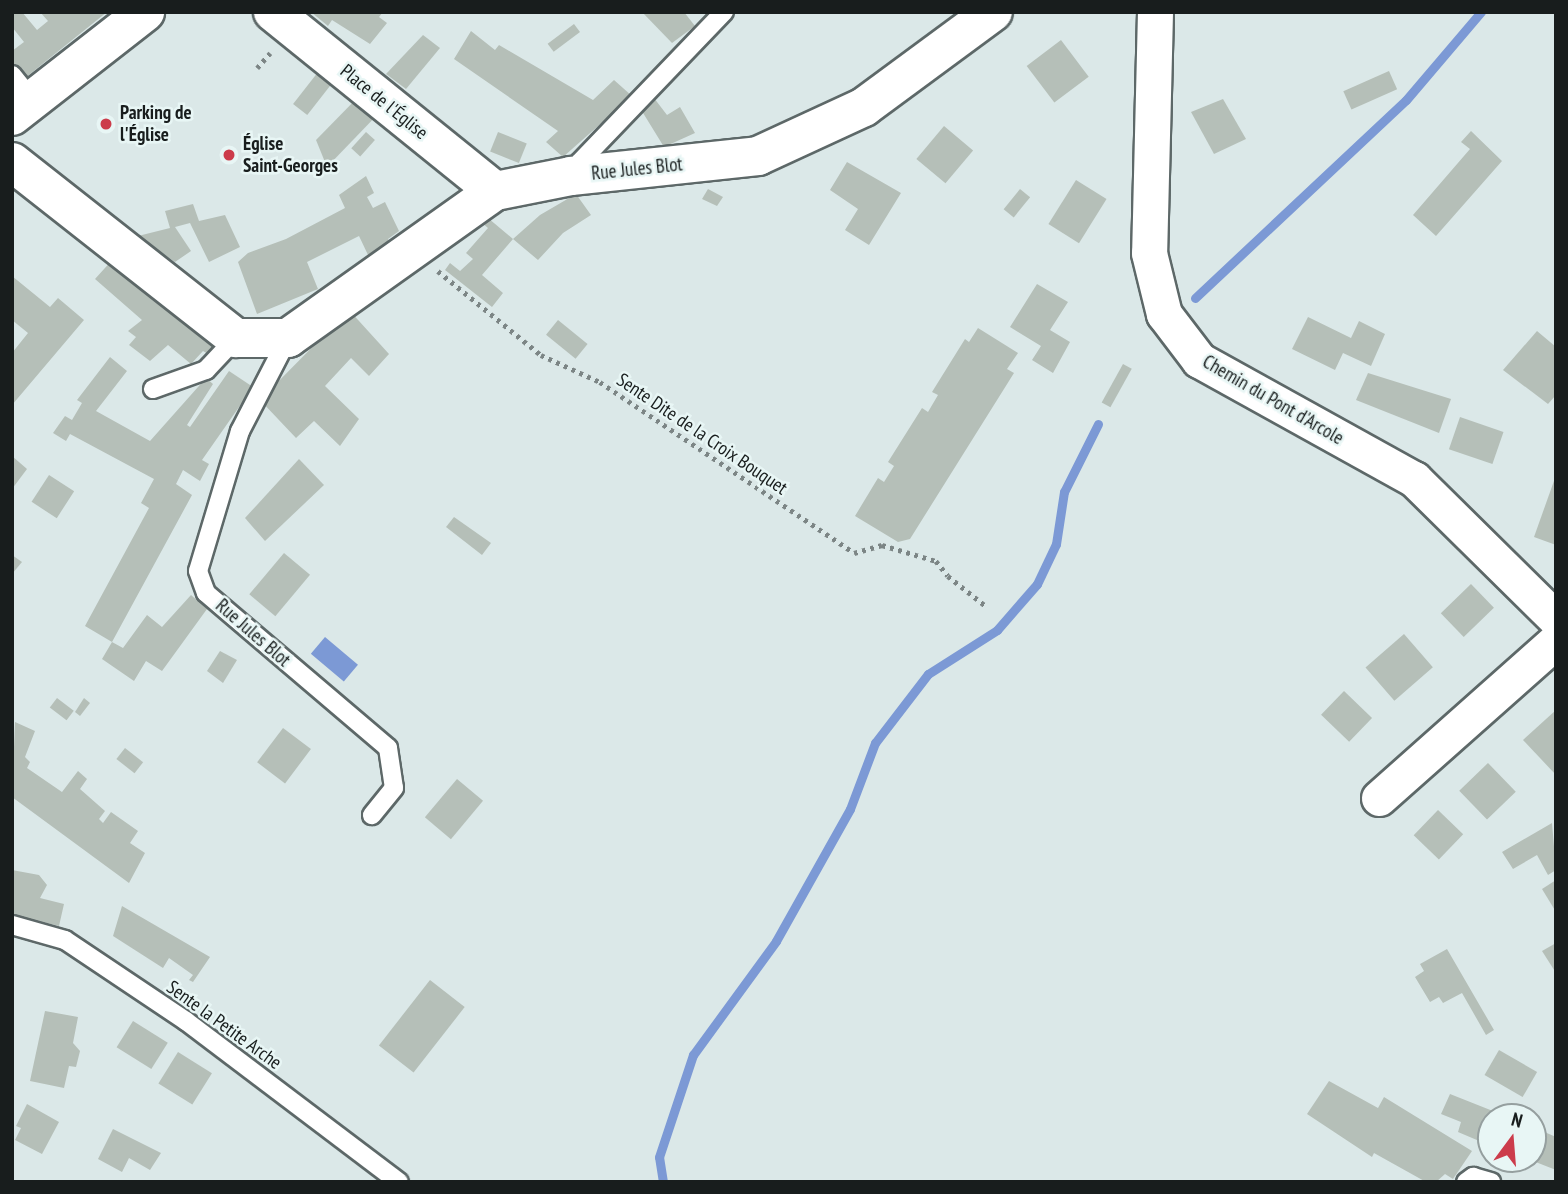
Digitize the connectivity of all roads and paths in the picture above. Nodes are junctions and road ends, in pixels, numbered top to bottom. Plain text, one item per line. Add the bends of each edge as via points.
1 (145, 12) edge
2 (273, 12) edge
3 (724, 12) edge
4 (993, 12) edge
5 (1155, 12) edge
6 (19, 97) edge
7 (12, 162) edge
8 (580, 176) junction
9 (495, 191) junction
10 (410, 248) junction
11 (236, 338) junction
12 (288, 338) junction
13 (153, 389) dead end
14 (986, 607) dead end
15 (1556, 620) edge
16 (1556, 641) edge
17 (1379, 799) dead end
18 (372, 815) dead end
19 (12, 925) edge
20 (399, 1182) edge
21 (1466, 1182) edge
22 (1491, 1182) edge

1 - 6 street
2 - 9 street, Place de l'Église
3 - 8 lane via 580,162
4 - 8 street, Rue Jules Blot via 863,107 769,152
5 - 15 street, Chemin du Pont d'Arcole via 1149,253 1164,314 1199,360 1414,479
7 - 11 street
8 - 9 street, Rue Jules Blot
9 - 10 street, Rue Jules Blot
10 - 12 street, Rue Jules Blot
10 - 14 path, Sente Dite de la Croix Bouquet via 541,355 600,382 854,553 882,545 936,561
11 - 12 street
11 - 13 lane via 206,370
12 - 18 lane, Rue Jules Blot via 240,431 198,571 206,593 388,748 394,788
16 - 17 street
19 - 20 lane, Sente la Petite Arche via 65,940 142,991
21 - 22 lane via 1473,1177

